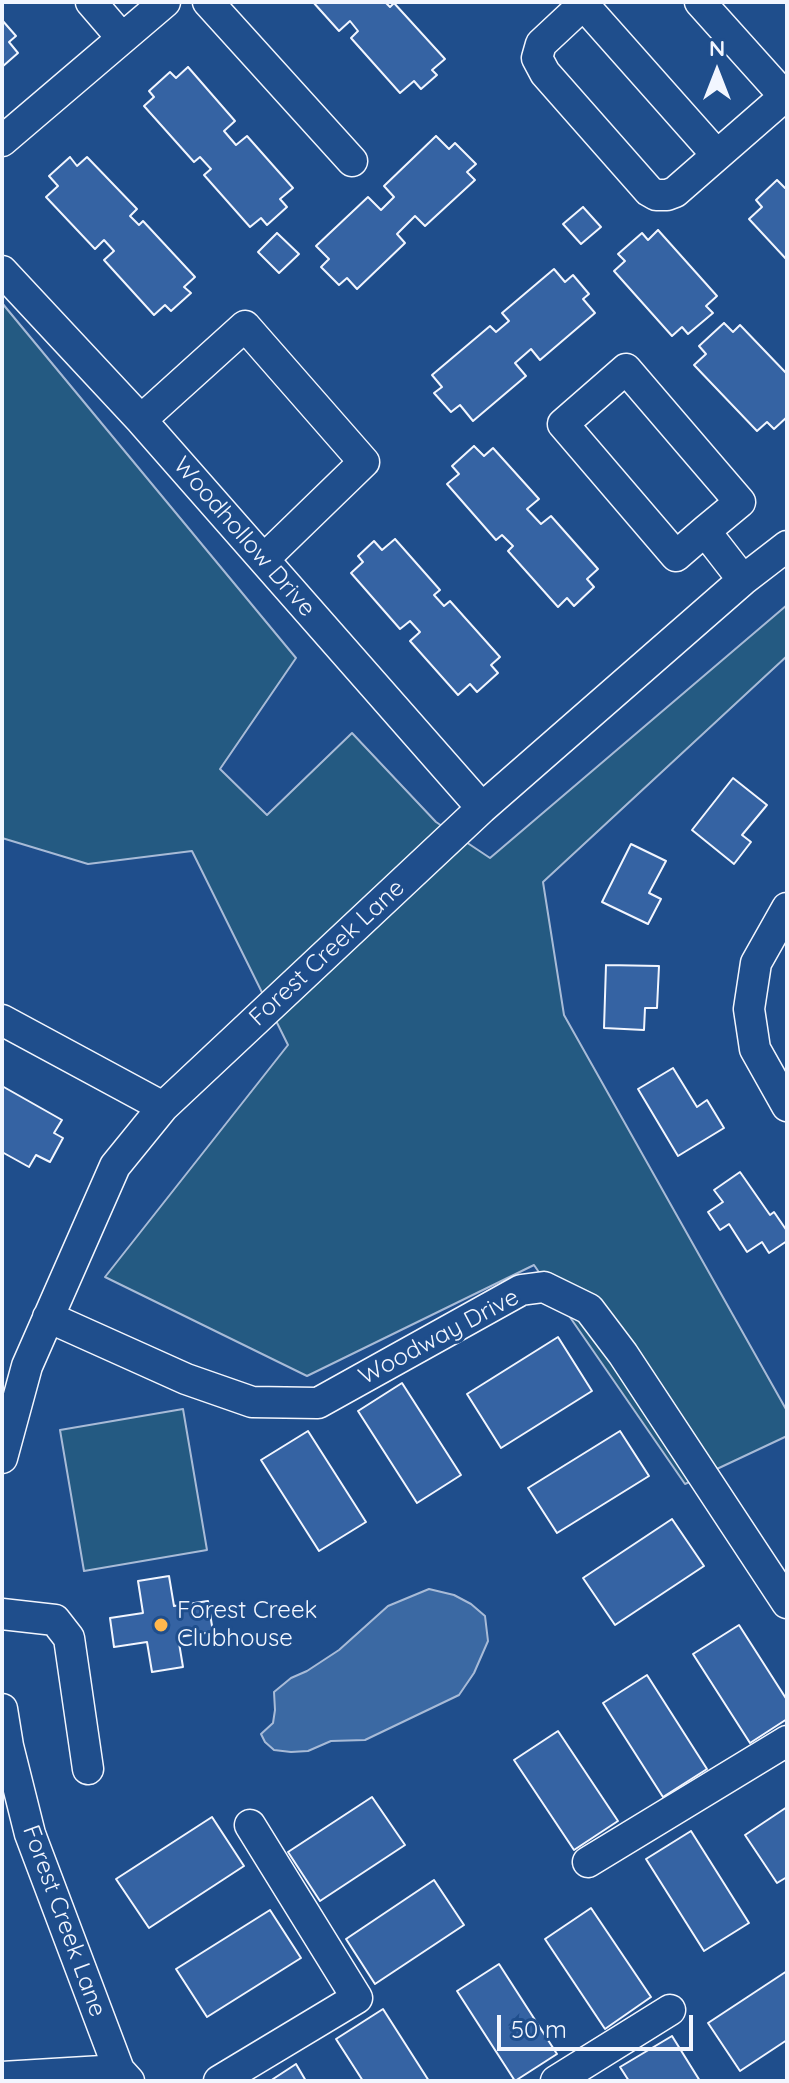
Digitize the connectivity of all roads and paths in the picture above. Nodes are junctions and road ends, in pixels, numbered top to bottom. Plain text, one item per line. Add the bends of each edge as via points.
1 (91, 2) edge
2 (165, 2) edge
3 (208, 2) edge
4 (700, 2) edge
5 (585, 3) edge
6 (122, 38) junction
7 (786, 97) edge
8 (2, 141) edge
9 (716, 154) junction
10 (352, 161) dead end
11 (2, 271) edge
12 (141, 420) junction
13 (705, 531) junction
14 (787, 546) edge
15 (264, 559) junction
16 (743, 580) junction
17 (482, 808) junction
18 (787, 908) edge
19 (2, 1020) edge
20 (787, 1106) edge
21 (163, 1107) junction
22 (48, 1317) junction
23 (2, 1458) edge
24 (787, 1603) edge
25 (2, 1614) edge
26 (2, 1709) edge
27 (787, 1741) edge
28 (88, 1769) dead end
29 (250, 1825) dead end
30 (588, 1862) dead end
31 (670, 2010) dead end
32 (124, 2076) edge
33 (2, 2077) edge
34 (219, 2081) edge
35 (556, 2081) edge

1 - 6 street
2 - 6 street
3 - 10 street
4 - 7 street
5 - 9 street
5 - 9 street via 537,50 539,64 555,84 656,195 675,192
6 - 8 street
7 - 9 street
11 - 12 street, Woodhollow Drive
12 - 15 street, Woodhollow Drive
12 - 15 street via 245,326 364,462
13 - 13 street via 740,502 626,369 563,424 676,556
13 - 16 street
14 - 16 street, Forest Creek Lane
15 - 17 street, Woodhollow Drive
16 - 17 street, Forest Creek Lane
17 - 21 street, Forest Creek Lane
18 - 20 street via 756,963 749,1009 755,1049
19 - 21 street
21 - 22 street, Forest Creek Lane via 115,1166
22 - 23 street, Forest Creek Lane via 27,1366
22 - 24 street, Woodway Drive via 186,1379 252,1402 318,1403 521,1290 544,1287 589,1309
25 - 28 street via 55,1620 69,1638
26 - 32 street, Forest Creek Lane via 30,1834
27 - 30 street
29 - 34 street via 357,1998
31 - 35 street
32 - 33 street

